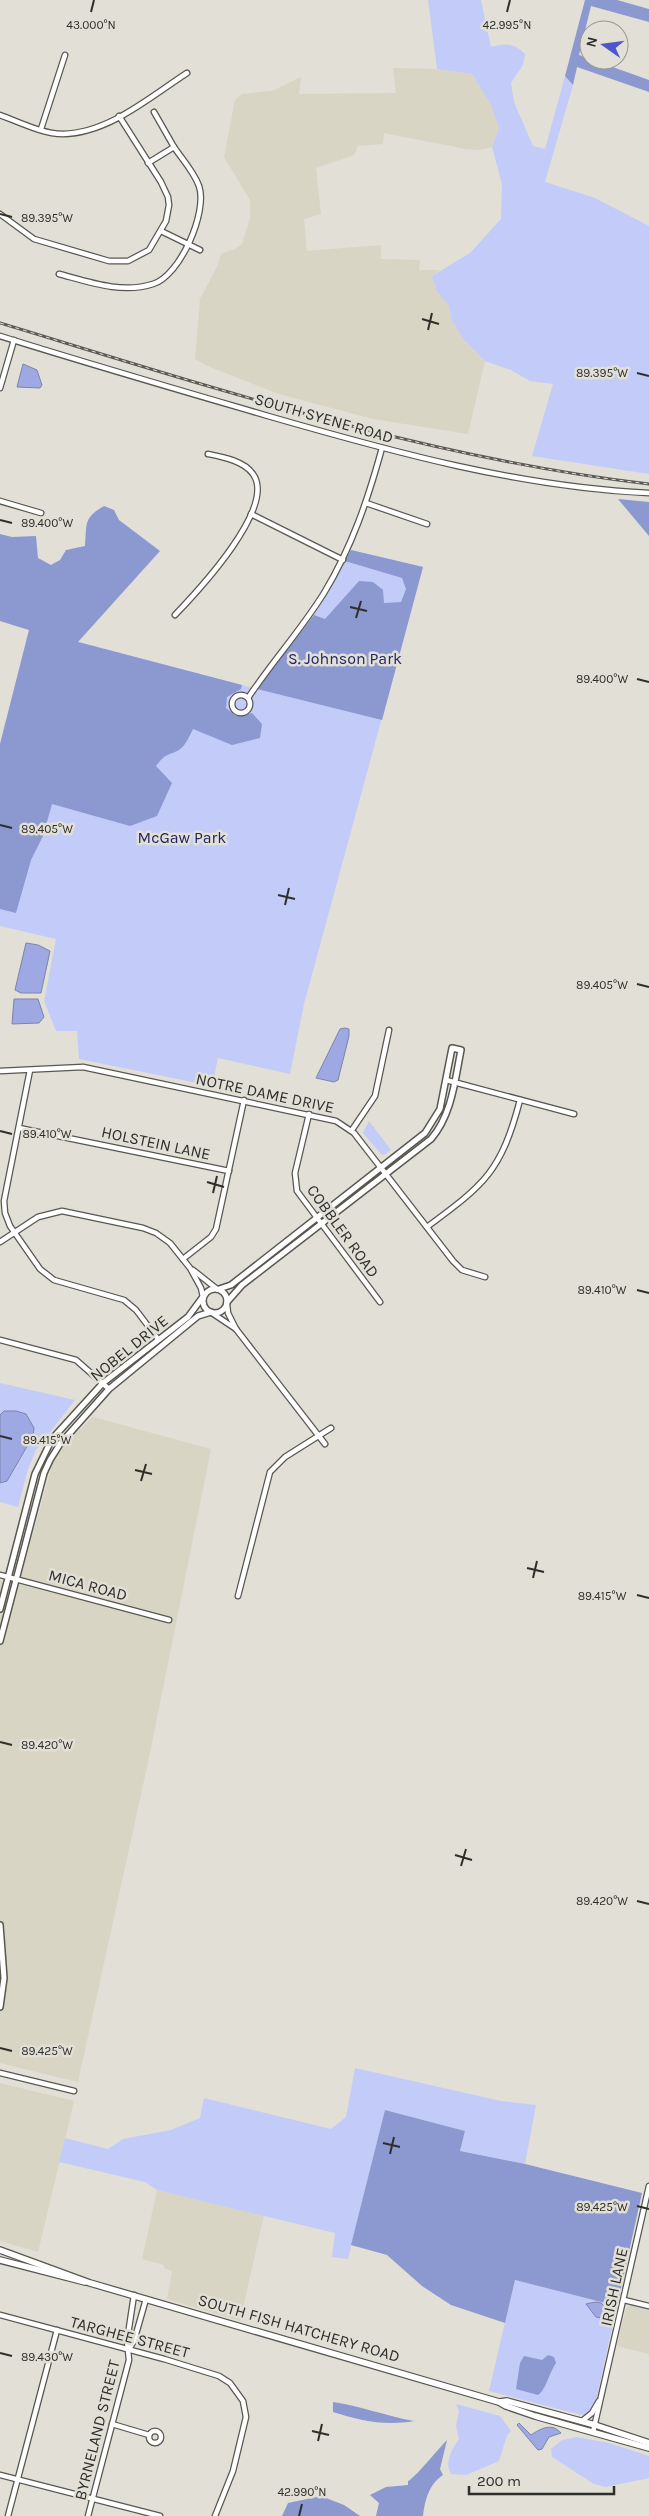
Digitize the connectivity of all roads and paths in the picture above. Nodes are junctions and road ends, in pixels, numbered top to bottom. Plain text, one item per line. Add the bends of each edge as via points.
1 (65, 55) dead end
2 (187, 73) dead end
3 (154, 112) dead end
4 (0, 116) edge
5 (119, 116) junction
6 (41, 129) junction
7 (174, 147) junction
8 (148, 163) junction
9 (0, 214) edge
10 (161, 231) junction
11 (188, 246) junction
12 (200, 250) dead end
13 (59, 274) dead end
14 (0, 336) edge
15 (14, 340) junction
16 (0, 388) edge
17 (382, 448) junction
18 (208, 454) dead end
19 (649, 493) edge
20 (0, 501) edge
21 (366, 503) junction
22 (41, 513) dead end
23 (251, 514) junction
24 (427, 524) dead end
25 (343, 560) junction
26 (175, 615) dead end
27 (248, 698) junction
28 (389, 1030) dead end
29 (30, 1070) junction
30 (0, 1071) edge
31 (446, 1080) junction
32 (455, 1082) junction
33 (244, 1100) junction
34 (520, 1100) junction
35 (309, 1114) junction
36 (574, 1114) dead end
37 (20, 1128) junction
38 (352, 1130) junction
39 (425, 1133) junction
40 (431, 1139) junction
41 (380, 1167) junction
42 (229, 1171) junction
43 (386, 1175) junction
44 (315, 1218) junction
45 (321, 1225) junction
46 (427, 1227) junction
47 (14, 1233) junction
48 (0, 1242) edge
49 (278, 1246) junction
50 (284, 1253) junction
51 (183, 1259) junction
52 (190, 1268) junction
53 (485, 1277) dead end
54 (218, 1289) junction
55 (203, 1298) junction
56 (380, 1302) dead end
57 (227, 1303) junction
58 (211, 1312) junction
59 (236, 1329) junction
60 (158, 1338) junction
61 (0, 1340) edge
62 (103, 1383) junction
63 (108, 1389) junction
64 (331, 1428) dead end
65 (319, 1436) junction
66 (325, 1444) dead end
67 (38, 1467) junction
68 (46, 1470) junction
69 (0, 1575) edge
70 (8, 1577) junction
71 (16, 1579) junction
72 (238, 1596) dead end
73 (0, 1609) edge
74 (169, 1620) dead end
75 (0, 1641) edge
76 (0, 1925) edge
77 (0, 2007) edge
78 (0, 2073) edge
79 (74, 2091) dead end
80 (649, 2186) edge
81 (0, 2250) edge
82 (0, 2260) edge
83 (90, 2282) junction
84 (134, 2295) junction
85 (146, 2299) junction
86 (624, 2300) junction
87 (649, 2306) edge
88 (0, 2315) edge
89 (56, 2330) junction
90 (130, 2349) junction
91 (603, 2393) junction
92 (499, 2402) junction
93 (578, 2422) junction
94 (112, 2424) junction
95 (594, 2428) junction
96 (149, 2435) dead end
97 (649, 2443) edge
98 (649, 2448) edge
99 (0, 2475) edge
100 (18, 2480) junction
101 (93, 2498) junction
102 (8, 2516) edge
103 (88, 2516) edge
104 (160, 2516) edge
105 (215, 2516) edge

1 - 6 street
2 - 5 street
3 - 7 street
4 - 6 street
5 - 6 street via 93,128 62,134
5 - 8 street
7 - 8 street
7 - 11 street via 199,184 196,223
8 - 10 street via 168,198 168,213
9 - 10 street via 34,239 114,261 128,261 142,255
10 - 11 street
11 - 12 street
11 - 13 street via 161,281 149,286 112,288
14 - 15 street, SOUTH SYENE ROAD
15 - 16 street
15 - 17 street, SOUTH SYENE ROAD
17 - 19 street, SOUTH SYENE ROAD via 538,481
17 - 21 street
18 - 23 street via 248,467 254,475 259,494
20 - 22 street
21 - 24 street
21 - 25 street
23 - 25 street
23 - 26 street via 221,562
25 - 27 street via 312,612
27 - 27 street via 239,695 234,699 235,710 240,713 248,710
28 - 38 street via 375,1096
29 - 30 street, NOTRE DAME DRIVE
29 - 33 street, NOTRE DAME DRIVE via 83,1067
29 - 37 street
31 - 32 street
31 - 32 street, NOBEL DRIVE via 452,1048 461,1050
31 - 39 street, NOBEL DRIVE via 440,1110
32 - 34 street
32 - 40 street, NOBEL DRIVE via 443,1123
33 - 35 street, NOTRE DAME DRIVE
33 - 42 street
34 - 36 street
34 - 46 street via 505,1147 491,1172 467,1198
35 - 38 street, NOTRE DAME DRIVE via 336,1121
35 - 44 street, COBBLER ROAD via 294,1179 298,1195
37 - 42 street, HOLSTEIN LANE
37 - 47 street via 4,1208
38 - 41 street, NOTRE DAME DRIVE
39 - 40 street
39 - 41 street, NOBEL DRIVE
40 - 43 street, NOBEL DRIVE
41 - 43 street, NOTRE DAME DRIVE
41 - 44 street, NOBEL DRIVE
42 - 51 street via 214,1233
43 - 45 street, NOBEL DRIVE
43 - 46 street, NOTRE DAME DRIVE
44 - 45 street, COBBLER ROAD
44 - 49 street, NOBEL DRIVE
45 - 50 street, NOBEL DRIVE
45 - 56 street, COBBLER ROAD
46 - 53 street, NOTRE DAME DRIVE via 457,1266
47 - 48 street
47 - 51 street via 42,1215 71,1212 143,1228 165,1238
47 - 60 street via 49,1277 124,1300
49 - 50 street
49 - 54 street, NOBEL DRIVE via 231,1285
50 - 57 street, NOBEL DRIVE via 242,1285
51 - 52 street
52 - 54 street
52 - 55 street
54 - 55 street, NOBEL DRIVE via 210,1289
54 - 57 street via 226,1296
55 - 58 street via 205,1309
55 - 60 street, NOBEL DRIVE via 188,1317
57 - 58 street, NOBEL DRIVE via 220,1312
57 - 59 street via 228,1314
58 - 59 street
58 - 63 street, NOBEL DRIVE via 198,1316
59 - 65 street
60 - 62 street, NOBEL DRIVE
61 - 62 street via 76,1360
62 - 63 street
62 - 67 street, NOBEL DRIVE via 56,1435
63 - 68 street, NOBEL DRIVE via 60,1444
64 - 65 street
65 - 66 street
65 - 72 street via 285,1457 270,1472
67 - 68 street
67 - 70 street, NOBEL DRIVE
68 - 71 street, NOBEL DRIVE
69 - 70 street, MICA ROAD
70 - 71 street, MICA ROAD
70 - 73 street, NOBEL DRIVE
71 - 74 street, MICA ROAD
71 - 75 street, NOBEL DRIVE
76 - 77 street via 4,1978
78 - 79 street
80 - 86 street, IRISH LANE
81 - 83 main road, SOUTH FISH HATCHERY ROAD
82 - 83 main road, SOUTH FISH HATCHERY ROAD
83 - 84 main road, SOUTH FISH HATCHERY ROAD
84 - 85 main road, SOUTH FISH HATCHERY ROAD
84 - 90 street, BYRNELAND STREET via 127,2341
85 - 90 street, BYRNELAND STREET
85 - 92 main road, SOUTH FISH HATCHERY ROAD
86 - 87 street
86 - 91 street, IRISH LANE
88 - 89 street, TARGHEE STREET
89 - 90 street, TARGHEE STREET
89 - 100 street
90 - 94 street, BYRNELAND STREET
90 - 105 street, TARGHEE STREET via 219,2376 230,2383 242,2401 246,2417 234,2471
91 - 93 street, IRISH LANE via 586,2420
91 - 95 street, IRISH LANE
92 - 93 main road, SOUTH FISH HATCHERY ROAD via 507,2401
92 - 95 main road, SOUTH FISH HATCHERY ROAD via 535,2416
93 - 95 main road, SOUTH FISH HATCHERY ROAD
94 - 96 street
94 - 101 street, BYRNELAND STREET
95 - 97 main road, SOUTH FISH HATCHERY ROAD
95 - 98 main road, SOUTH FISH HATCHERY ROAD
99 - 100 street
100 - 101 street
100 - 102 street
101 - 103 street, BYRNELAND STREET
101 - 104 street

